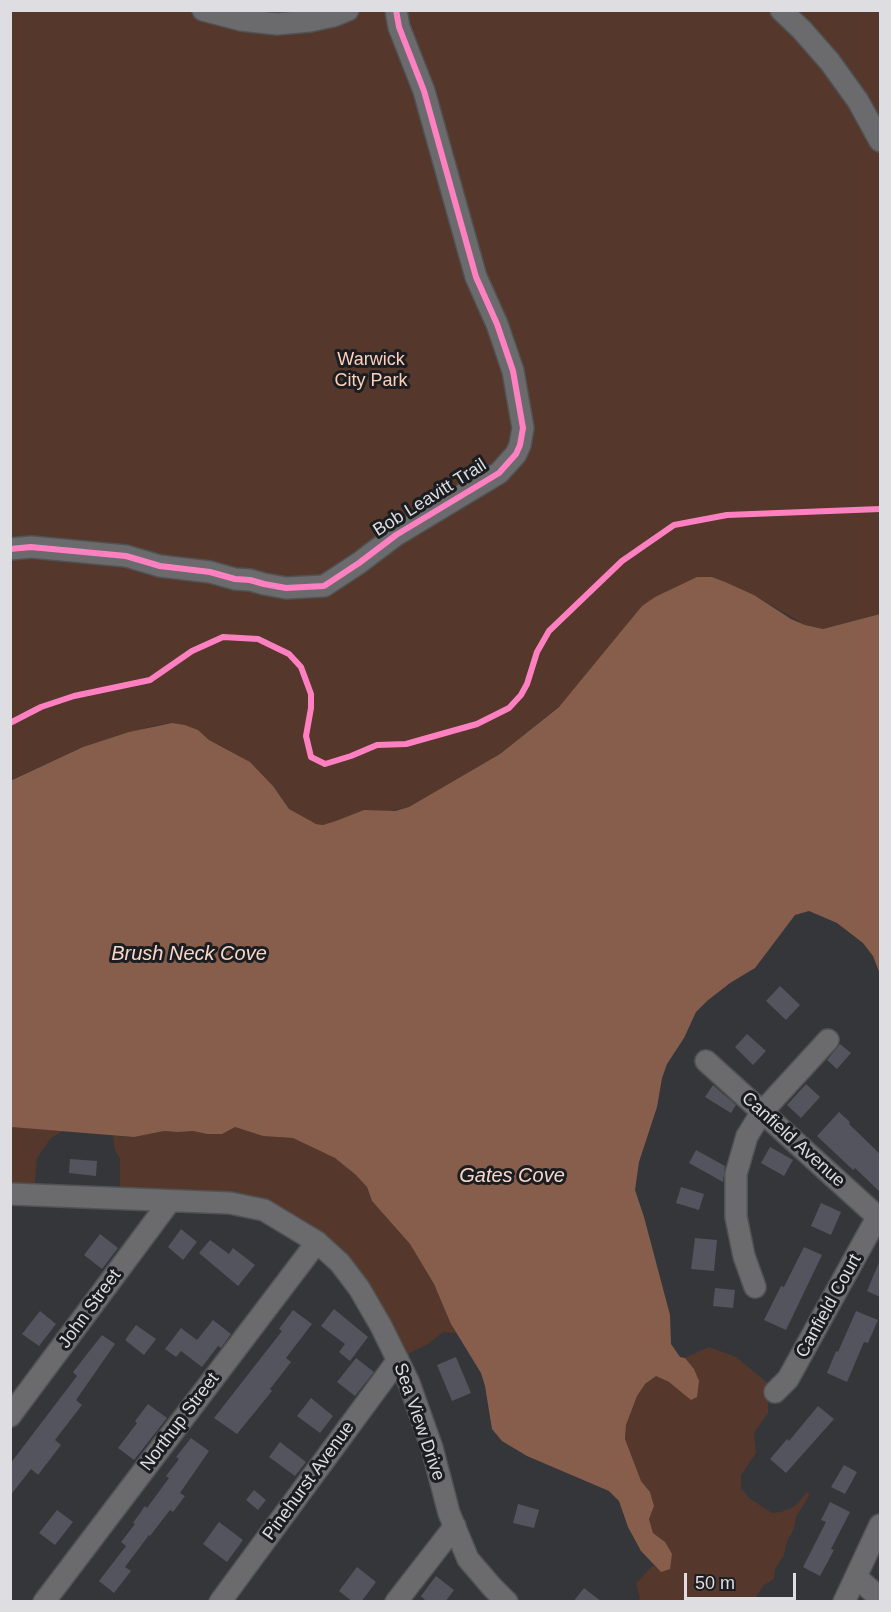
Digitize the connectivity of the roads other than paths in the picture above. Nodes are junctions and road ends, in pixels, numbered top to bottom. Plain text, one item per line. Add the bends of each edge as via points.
1 (203, 10) edge
2 (348, 10) edge
3 (396, 10) edge
4 (781, 10) edge
5 (880, 141) edge
6 (10, 549) edge
7 (828, 1040) dead end
8 (706, 1060) dead end
9 (762, 1112) junction
10 (10, 1194) edge
11 (170, 1201) junction
12 (879, 1218) edge
13 (317, 1242) junction
14 (755, 1287) dead end
15 (398, 1360) junction
16 (775, 1392) dead end
17 (10, 1416) edge
18 (880, 1525) edge
19 (455, 1526) junction
20 (856, 1577) junction
21 (880, 1598) edge
22 (44, 1602) edge
23 (220, 1602) edge
24 (396, 1602) edge
25 (507, 1602) edge
26 (844, 1602) edge

1 - 2 street via 277,24 310,21
3 - 6 street, Bob Leavitt Trail via 424,91 476,277 513,371 523,429 516,454 499,473 396,535 324,586 286,588 160,566 126,556 31,547
4 - 5 street via 830,62
7 - 9 street
8 - 9 street, Canfield Avenue
9 - 12 street, Canfield Avenue
9 - 14 street via 747,1136 736,1174 736,1217
10 - 11 street, Sea View Drive
11 - 13 street, Sea View Drive via 230,1203 264,1210
11 - 17 street, John Street
12 - 16 street, Canfield Court via 788,1379
13 - 15 street, Sea View Drive via 359,1288
13 - 22 street, Northup Street
15 - 19 street, Sea View Drive via 432,1448
15 - 23 street, Pinehurst Avenue
18 - 20 street
19 - 24 street
19 - 25 street, Sea View Drive via 468,1559
20 - 21 street
20 - 26 street

